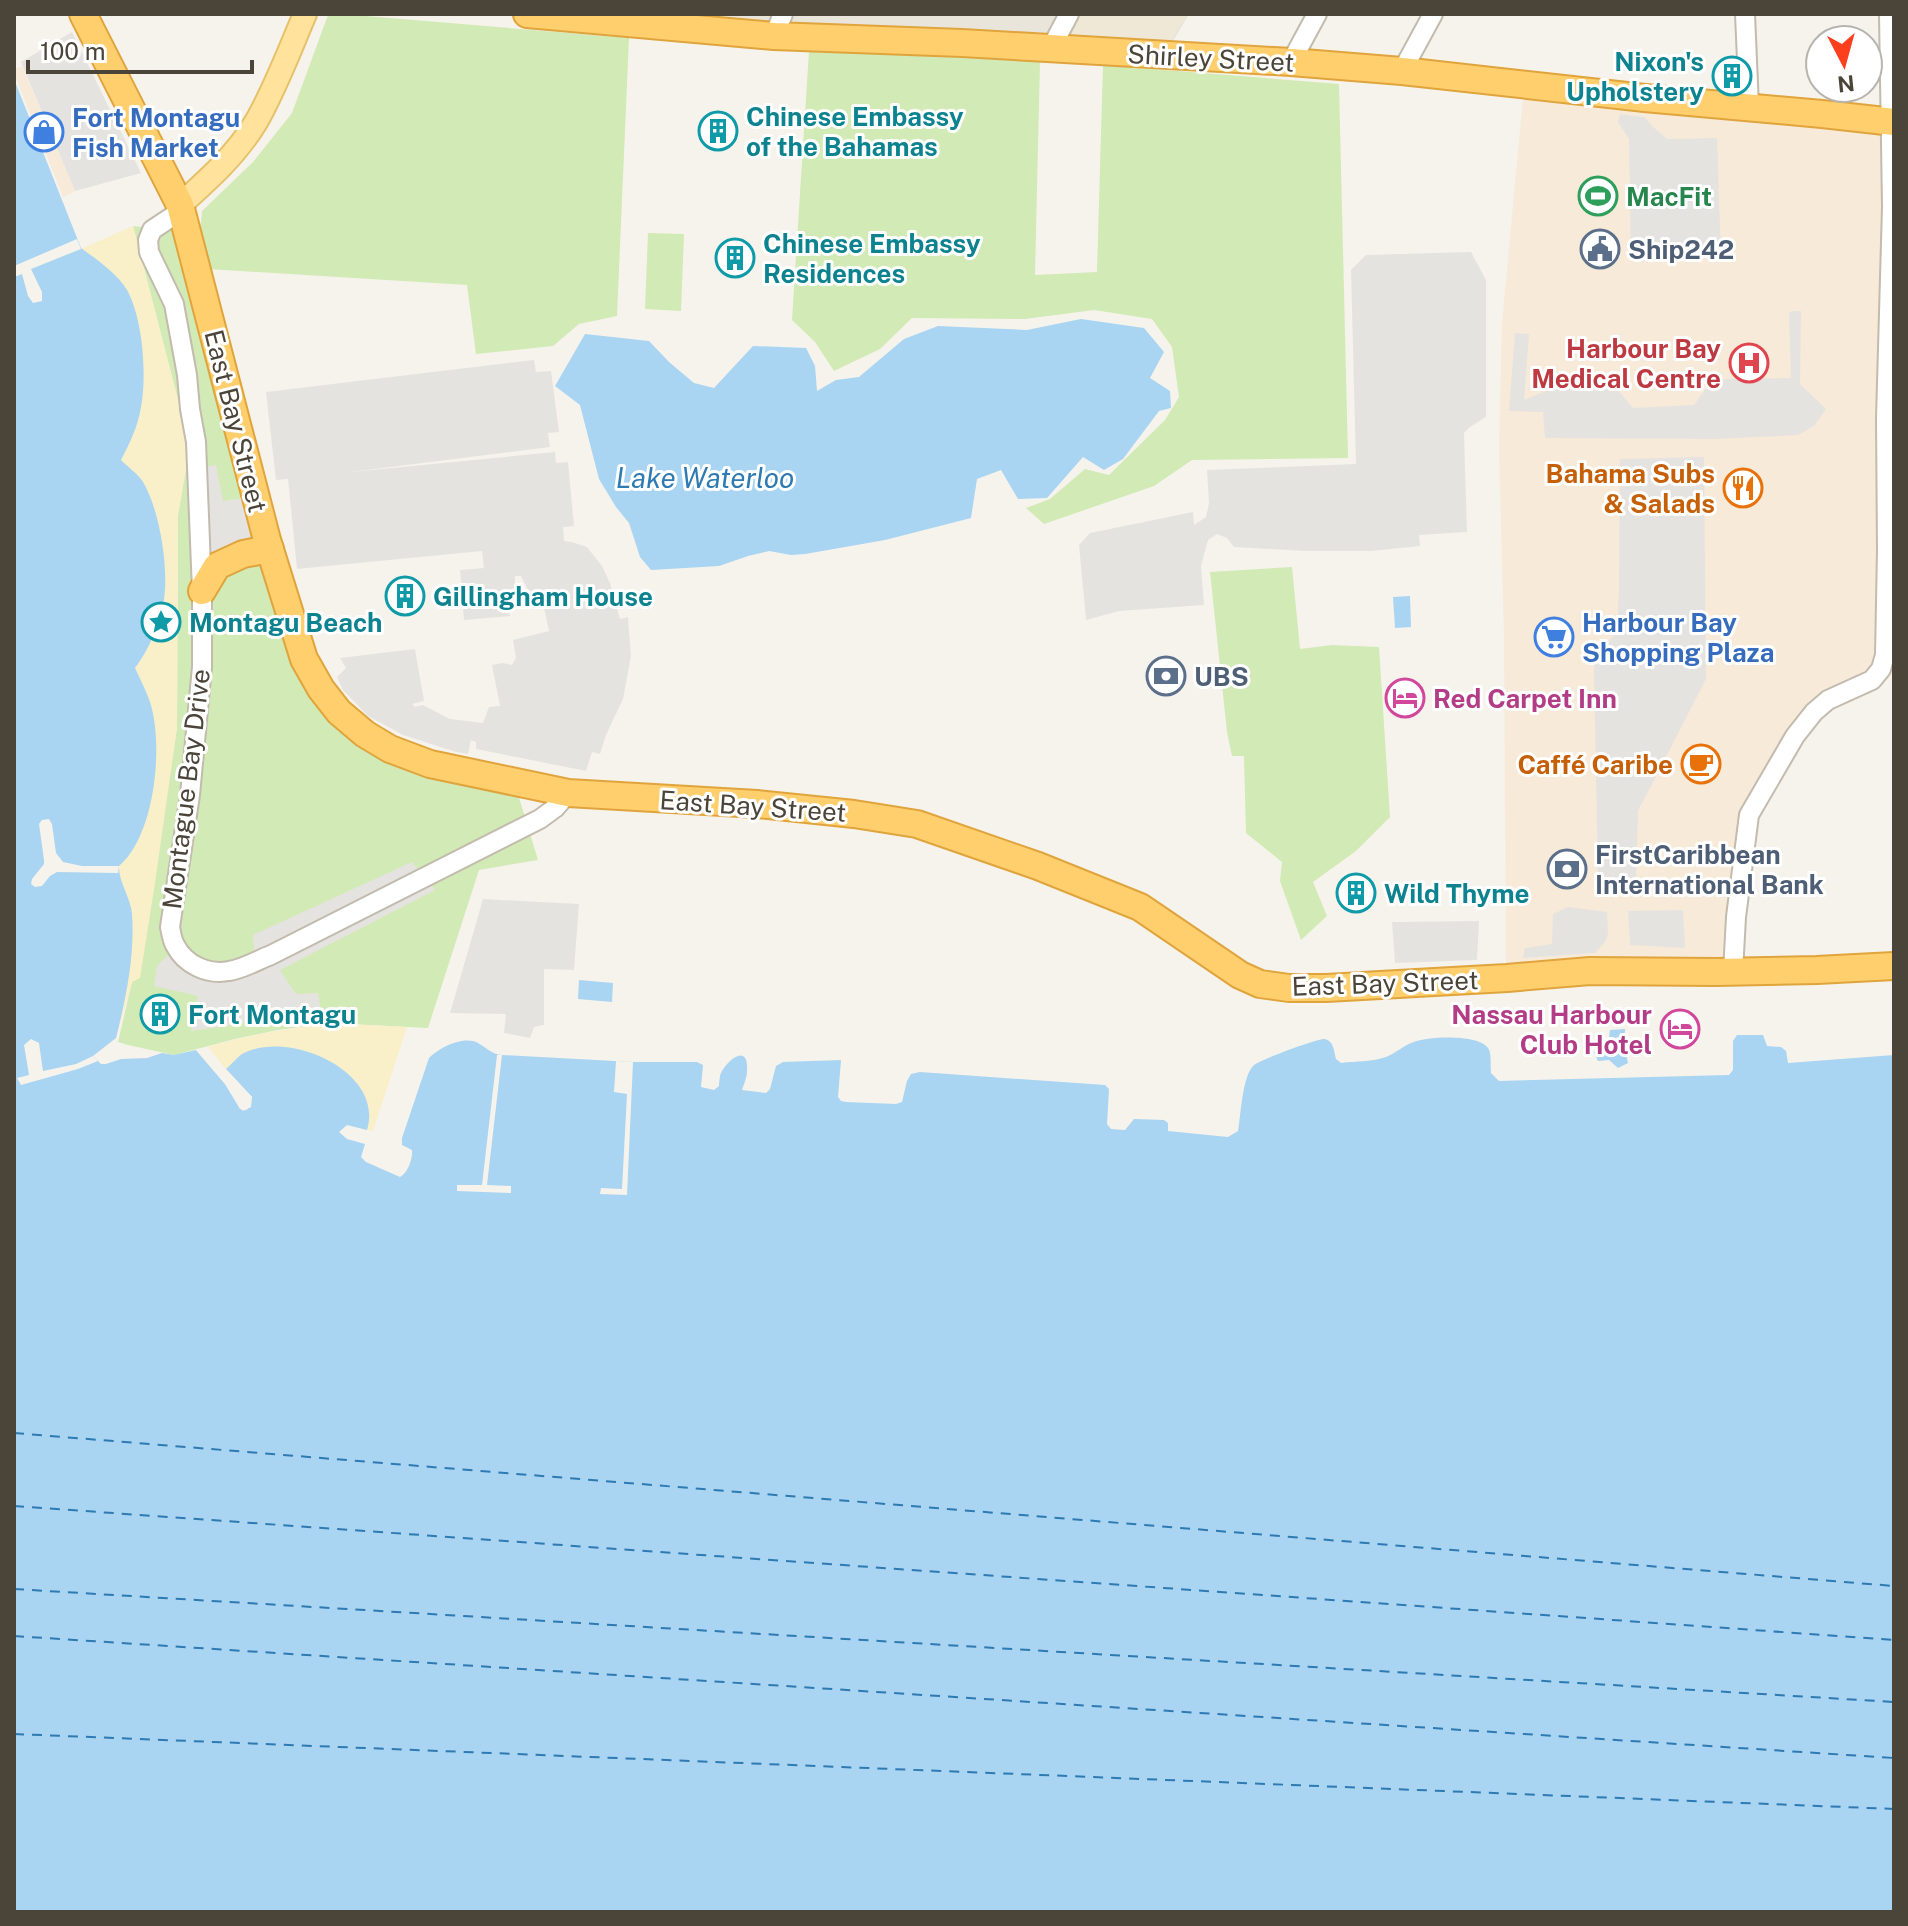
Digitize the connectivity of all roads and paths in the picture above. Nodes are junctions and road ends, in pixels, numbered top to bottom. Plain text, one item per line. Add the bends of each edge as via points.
1 (83, 14) edge
2 (305, 14) edge
3 (527, 14) edge
4 (1069, 14) edge
5 (1317, 14) edge
6 (1433, 14) edge
7 (1745, 14) edge
8 (1889, 14) edge
9 (778, 25) edge
10 (1050, 50) junction
11 (1291, 62) junction
12 (1402, 71) junction
13 (1749, 107) junction
14 (1892, 122) edge
15 (180, 205) junction
16 (270, 549) junction
17 (202, 591) junction
18 (568, 793) junction
19 (1894, 966) edge
20 (1733, 972) junction

1 - 15 highway, East Bay Street
2 - 15 main road via 256,121 217,171
3 - 9 highway, Shirley Street
4 - 10 street
5 - 11 street
6 - 12 street
7 - 13 street
8 - 14 street
9 - 10 highway, Shirley Street
10 - 11 highway, Shirley Street
11 - 12 highway, Shirley Street
12 - 13 highway, Shirley Street
13 - 14 highway, Shirley Street
14 - 20 street via 1885,655 1872,680 1814,712 1749,815
15 - 16 highway, East Bay Street
15 - 17 street, Montague Bay Drive via 148,240 174,304 187,375 196,442
16 - 17 highway via 217,566
16 - 18 highway, East Bay Street via 304,659 339,712 365,734 430,764
17 - 18 street, Montague Bay Drive via 192,781 170,927 175,946 189,963 206,971 229,971 271,955 540,819
18 - 20 highway, East Bay Street via 757,804 917,824 1125,900 1260,984 1326,988 1590,971
19 - 20 highway, East Bay Street

